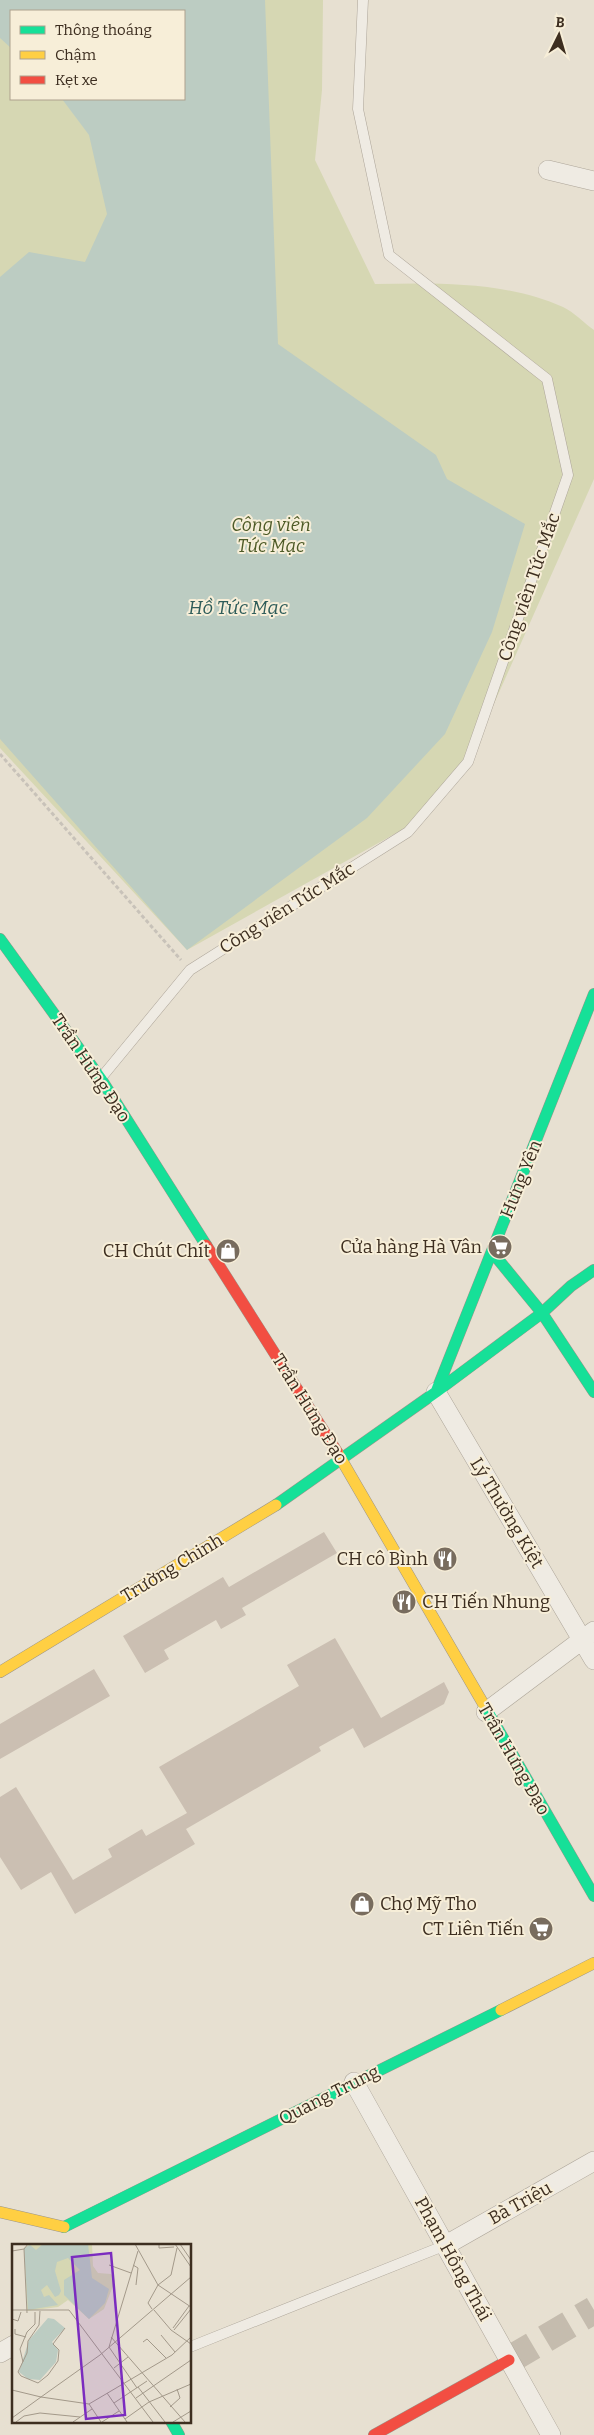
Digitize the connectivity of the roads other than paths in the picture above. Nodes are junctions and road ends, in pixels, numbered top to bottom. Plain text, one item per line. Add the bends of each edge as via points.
1 (363, 0) edge
2 (548, 170) dead end
3 (594, 181) edge
4 (0, 939) edge
5 (594, 994) edge
6 (101, 1079) junction
7 (492, 1252) junction
8 (594, 1270) edge
9 (577, 1299) dead end
10 (542, 1313) junction
11 (436, 1392) junction
12 (594, 1392) edge
13 (341, 1458) junction
14 (295, 1476) dead end
15 (588, 1634) edge
16 (594, 1660) edge
17 (0, 1672) edge
18 (486, 1712) junction
19 (594, 1896) edge
20 (594, 1962) edge
21 (354, 2082) junction
22 (594, 2162) edge
23 (0, 2212) edge
24 (64, 2228) junction
25 (70, 2239) dead end
26 (446, 2244) junction
27 (12, 2346) edge
28 (191, 2347) edge
29 (0, 2354) edge
30 (508, 2360) junction
31 (172, 2422) edge
32 (178, 2435) edge
33 (374, 2435) edge
34 (551, 2435) edge

1 - 6 lane, Công viên Tức Mắc via 358,109 389,254 547,380 568,475 468,762 408,832 190,970
2 - 3 street
4 - 6 main road, Trần Hưng Đạo
5 - 7 main road, Hưng Yên
6 - 13 main road, Trần Hưng Đạo
7 - 10 main road
7 - 11 main road, Hưng Yên
8 - 10 main road, Trường Chinh
9 - 10 main road, Trường Chinh
10 - 11 main road, Trường Chinh
10 - 12 main road
11 - 13 main road, Trường Chinh
11 - 15 street, Lý Thường Kiệt
13 - 14 main road, Trường Chinh
13 - 17 main road, Trường Chinh via 291,1496
13 - 18 main road, Trần Hưng Đạo
15 - 16 street, Lý Thường Kiệt
15 - 18 street
18 - 19 main road, Trần Hưng Đạo
20 - 21 main road, Quang Trung
21 - 24 main road, Quang Trung
21 - 26 street, Phạm Hồng Thái
22 - 26 street, Bà Triệu
23 - 24 main road
24 - 25 main road
26 - 28 lane
26 - 30 street, Phạm Hồng Thái
27 - 29 street
30 - 33 main road
30 - 34 street, Phạm Hồng Thái
31 - 32 main road

